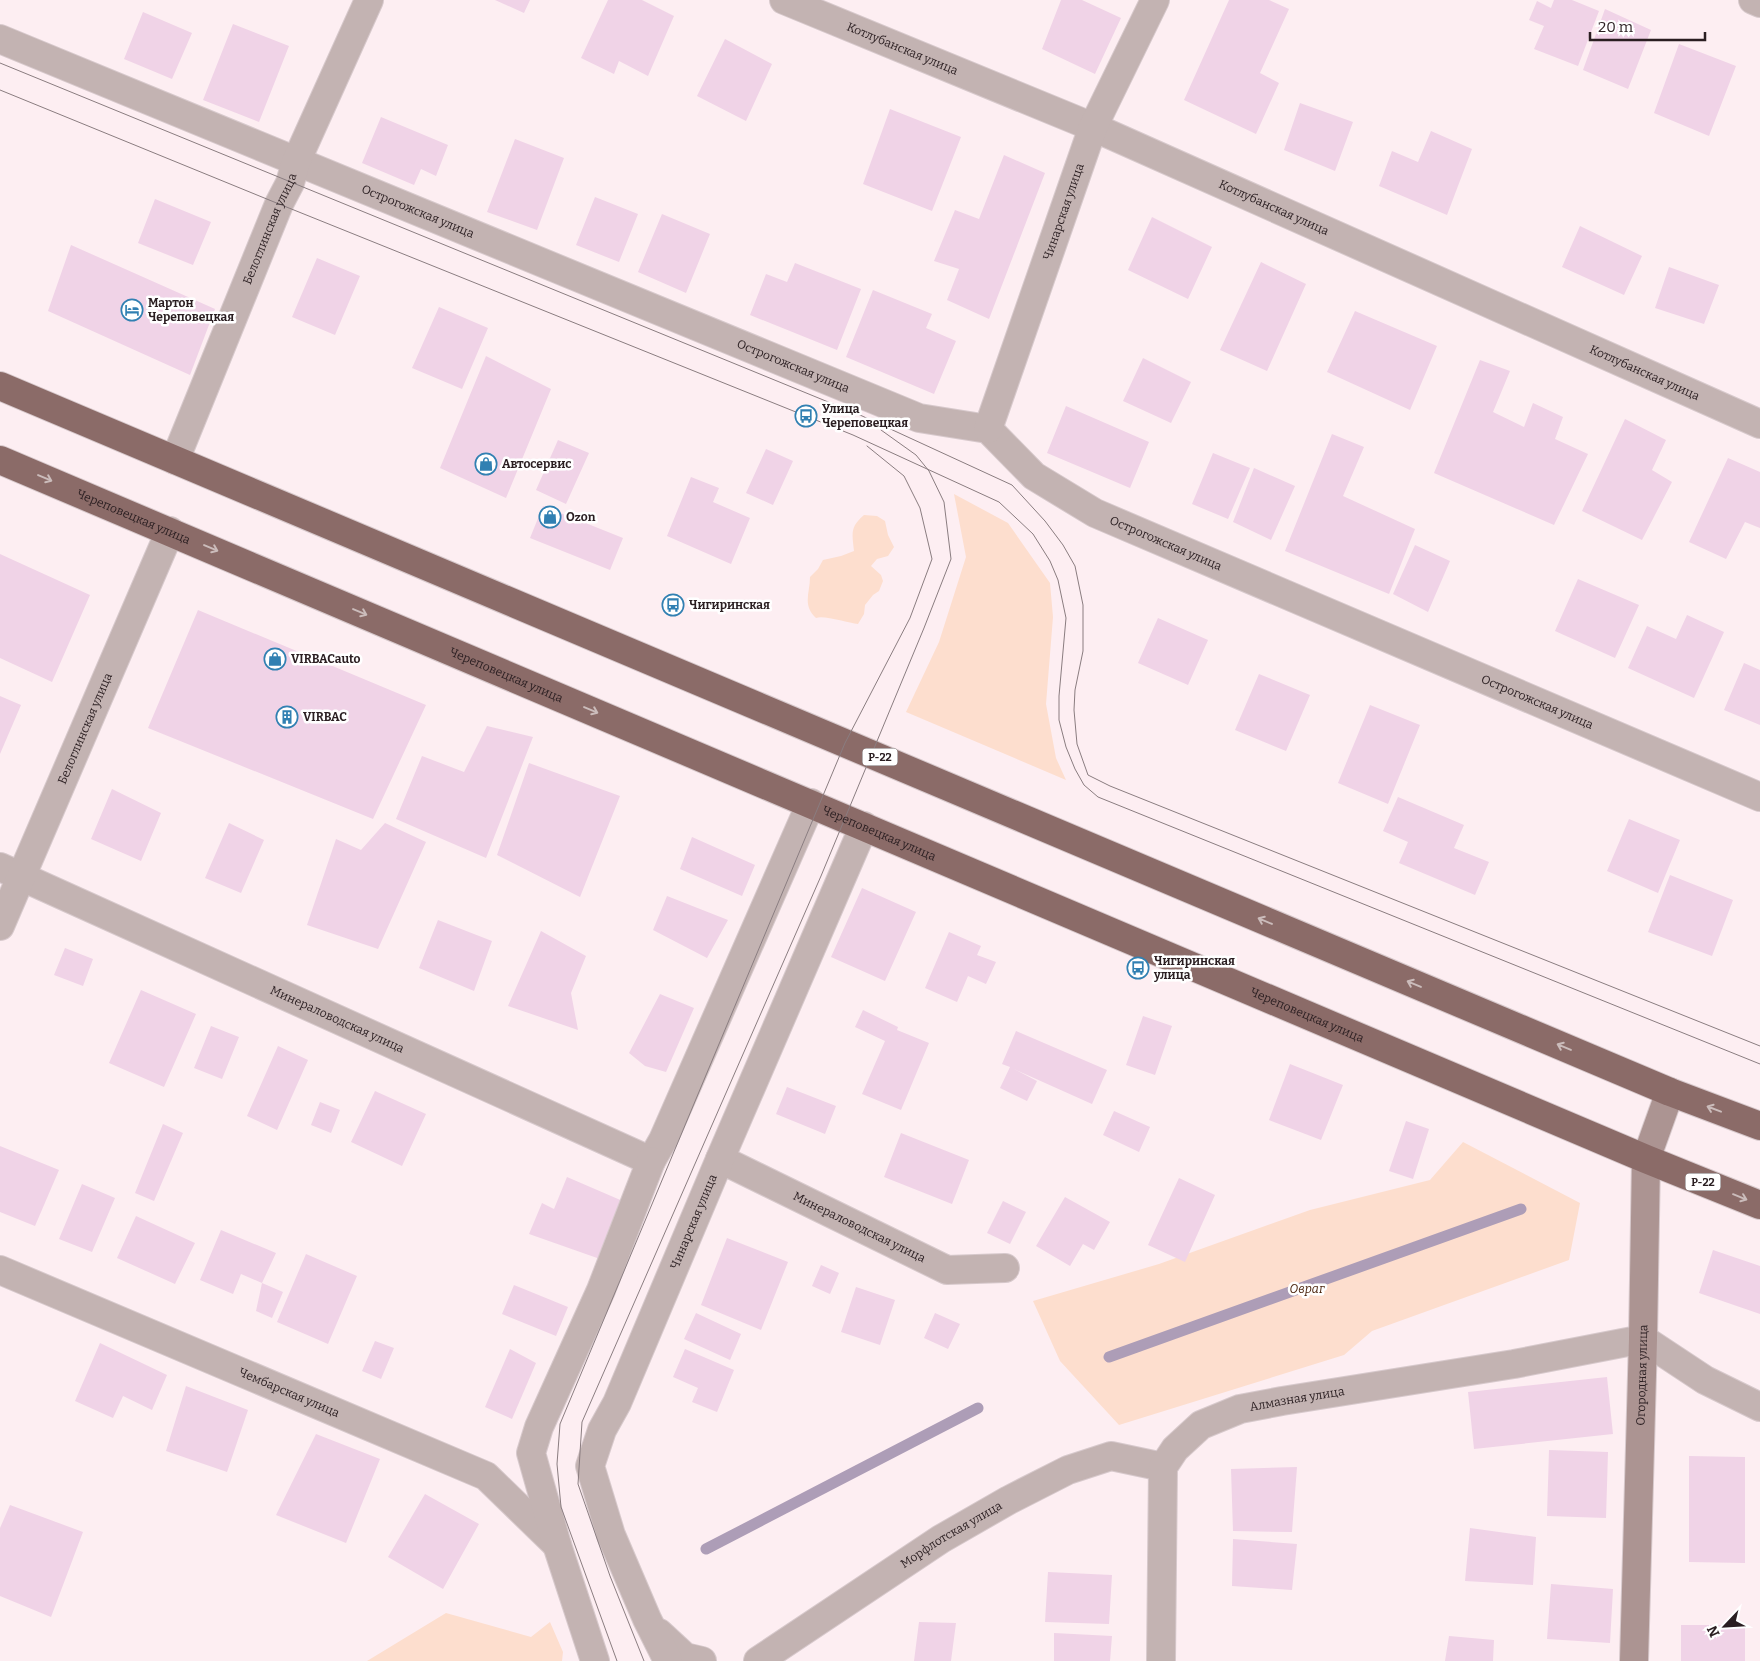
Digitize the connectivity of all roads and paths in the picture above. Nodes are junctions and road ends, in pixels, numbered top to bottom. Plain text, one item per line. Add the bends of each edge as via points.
1 (369, 0) edge
2 (784, 0) edge
3 (1155, 0) edge
4 (1753, 0) edge
5 (1760, 3) edge
6 (0, 39) edge
7 (1093, 127) junction
8 (296, 162) junction
9 (0, 386) edge
10 (1760, 424) edge
11 (988, 429) junction
12 (0, 460) edge
13 (176, 460) junction
14 (170, 531) junction
15 (1760, 797) edge
16 (811, 803) junction
17 (864, 826) junction
18 (11, 871) edge
19 (0, 926) edge
20 (1670, 1092) junction
21 (1760, 1126) edge
22 (657, 1151) junction
23 (720, 1158) junction
24 (1646, 1159) junction
25 (1760, 1205) edge
26 (1005, 1268) dead end
27 (0, 1270) edge
28 (1643, 1339) junction
29 (1760, 1407) edge
30 (1163, 1467) junction
31 (556, 1545) junction
32 (649, 1622) junction
33 (595, 1661) edge
34 (668, 1661) edge
35 (702, 1661) edge
36 (758, 1661) edge
37 (1161, 1661) edge
38 (1634, 1661) edge

1 - 8 street, Белоглинская улица
2 - 7 street, Котлубанская улица
3 - 7 street, Чинарская улица
4 - 5 street
6 - 8 street, Острогожская улица
7 - 10 street, Котлубанская улица
7 - 11 street, Чинарская улица
8 - 11 street, Острогожская улица via 919,418
8 - 13 street, Белоглинская улица
9 - 13 highway, Р-22
11 - 15 street, Острогожская улица via 1034,476 1095,513
12 -> 14 highway, Череповецкая улица / Р-22
20 -> 13 highway, Р-22
14 -> 16 highway, Череповецкая улица / Р-22
14 - 18 street, Белоглинская улица
16 - 17 highway, Череповецкая улица / Р-22
16 - 22 street
17 - 23 street, Чинарская улица
17 - 24 highway, Череповецкая улица / Р-22
18 - 19 street, Белоглинская улица
18 - 22 street, Минераловодская улица
21 -> 20 highway, Р-22
20 - 24 street, Огородная улица
22 - 31 street via 601,1290 539,1427 531,1453
23 - 26 street, Минераловодская улица via 947,1270
23 - 32 street, Чинарская улица via 617,1403 602,1430 590,1466 611,1535
24 -> 25 highway, Череповецкая улица / Р-22
24 - 28 street, Огородная улица
27 - 31 street, Чембарская улица via 486,1476
28 - 29 street via 1705,1380
28 - 30 street, Алмазная улица via 1514,1364 1240,1409 1201,1425 1175,1449
28 - 38 street, Огородная улица
30 - 36 street, Морфлотская улица via 1111,1456 1068,1470 941,1539
30 - 37 street
31 - 33 street
32 - 34 street, Чинарская улица
32 - 35 street via 685,1657

